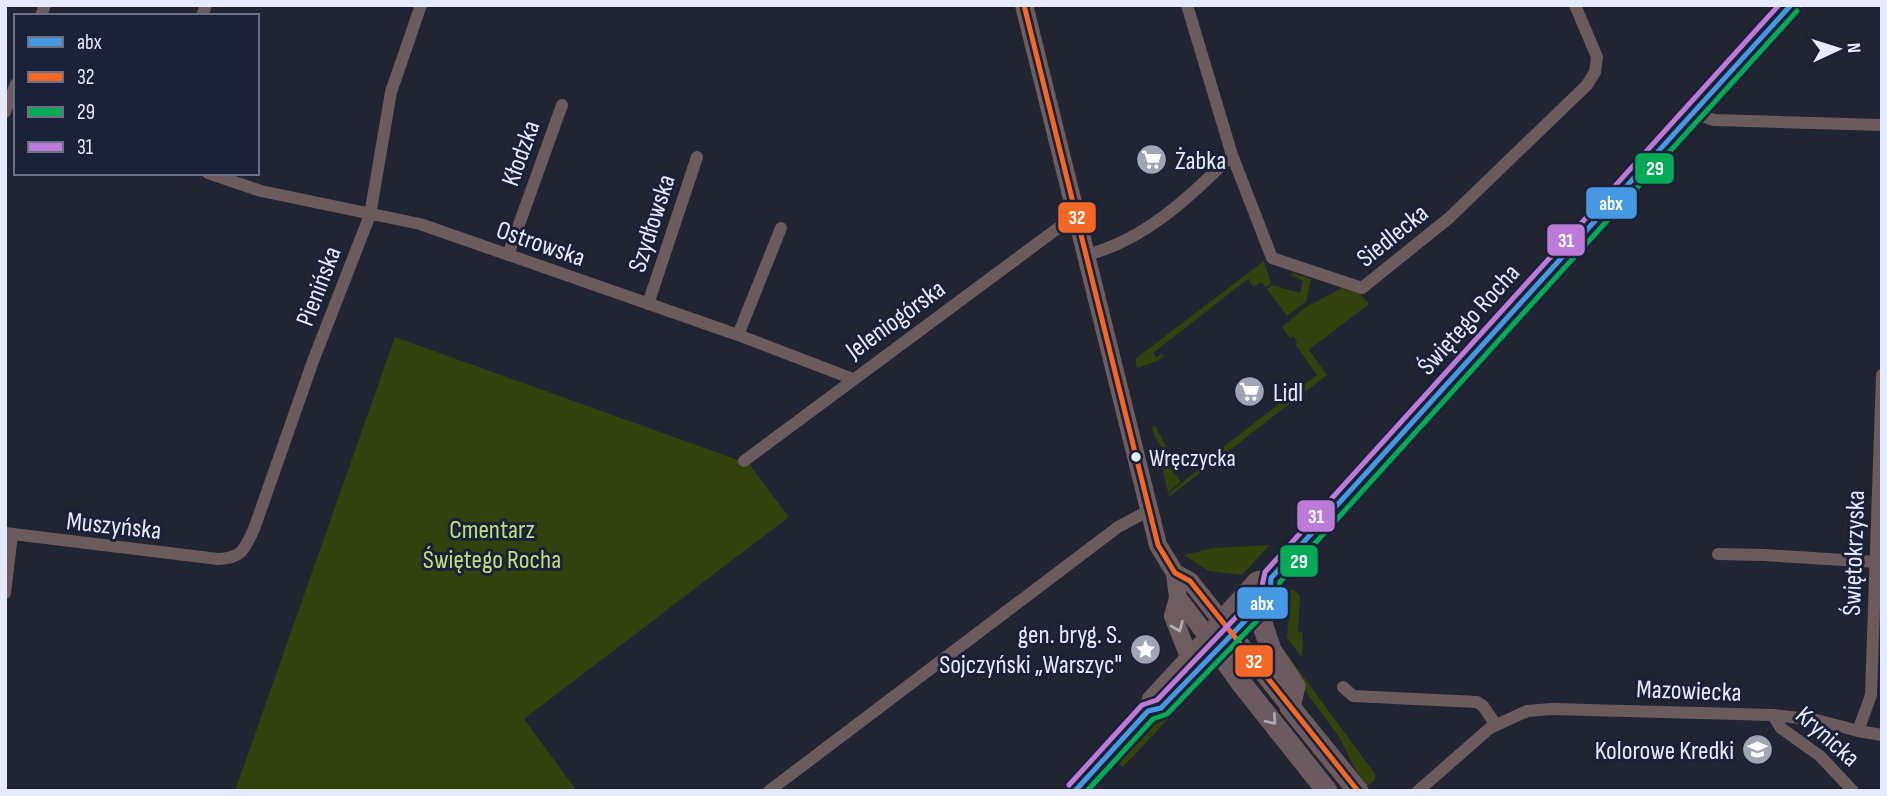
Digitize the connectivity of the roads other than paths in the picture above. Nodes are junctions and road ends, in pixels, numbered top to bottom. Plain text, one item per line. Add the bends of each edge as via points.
1 (421, 5) edge
2 (1024, 5) edge
3 (1187, 5) edge
4 (1575, 5) edge
5 (1791, 5) edge
6 (14, 89) edge
7 (562, 105) dead end
8 (6, 111) edge
9 (1693, 114) junction
10 (1882, 125) edge
11 (1233, 155) junction
12 (697, 157) dead end
13 (214, 175) edge
14 (370, 215) junction
15 (1077, 219) junction
16 (781, 228) dead end
17 (1086, 255) junction
18 (508, 256) junction
19 (648, 304) junction
20 (738, 335) junction
21 (1882, 375) edge
22 (853, 379) junction
23 (744, 461) dead end
24 (1150, 510) junction
25 (9, 534) edge
26 (1718, 554) dead end
27 (218, 559) joint
28 (1875, 562) junction
29 (1175, 573) junction
30 (1271, 578) junction
31 (5, 593) edge
32 (1178, 598) junction
33 (1258, 608) junction
34 (1220, 636) junction
35 (1189, 657) junction
36 (1343, 687) dead end
37 (1290, 707) junction
38 (1148, 711) junction
39 (1773, 715) junction
40 (1496, 725) junction
41 (1858, 732) junction
42 (1882, 735) edge
43 (769, 791) edge
44 (1075, 791) edge
45 (1327, 791) edge
46 (1358, 791) edge
47 (1418, 791) edge
48 (1853, 791) edge

1 - 14 street, Pienińska via 391,92
2 - 15 main road
3 - 11 street, Siedlecka
4 - 11 street, Siedlecka via 1597,57 1587,85 1449,219 1362,288 1272,258
5 - 9 main road, Świętego Rocha
6 - 8 street
7 - 18 street, Kłodzka
9 - 10 street via 1714,120
9 - 30 main road, Świętego Rocha
11 - 17 street via 1185,201 1121,243
12 - 19 street, Szydłowska
13 - 14 street, Ostrowska via 261,191
14 - 18 street, Ostrowska via 420,225
14 - 27 street, Pienińska via 254,529 241,554
15 - 17 main road
15 - 22 street, Jeleniogórska via 1066,222
16 - 20 street
17 - 24 main road
18 - 19 street, Ostrowska
19 - 20 street, Ostrowska
20 - 22 street, Ostrowska
21 - 28 street, Świętokrzyska
22 - 23 street, Jeleniogórska
24 - 29 main road via 1158,545
24 - 43 street via 1118,527
25 - 27 street, Muszyńska
25 - 31 street
26 - 28 street
28 - 41 street, Świętokrzyska via 1871,695
29 - 32 main road
29 - 34 main road via 1190,581
30 - 33 main road, Świętego Rocha via 1270,595
30 - 34 main road, Świętego Rocha via 1258,582
32 - 34 main road
32 -> 35 main road via 1173,616
33 - 34 main road, Świętego Rocha
33 - 37 main road via 1271,650 1294,686
34 - 35 main road, Świętego Rocha
34 - 37 main road
34 - 38 main road, Świętego Rocha via 1161,708
34 -> 45 main road
35 - 38 main road, Świętego Rocha via 1151,699
36 - 40 street via 1353,696 1477,702
37 - 46 main road
38 - 44 main road, Świętego Rocha
39 - 40 street, Mazowiecka via 1552,709 1527,711
39 - 41 street, Mazowiecka via 1817,720
39 - 48 street, Krynicka via 1781,728 1820,756
40 - 47 street, Mazowiecka
41 - 42 street, Mazowiecka

